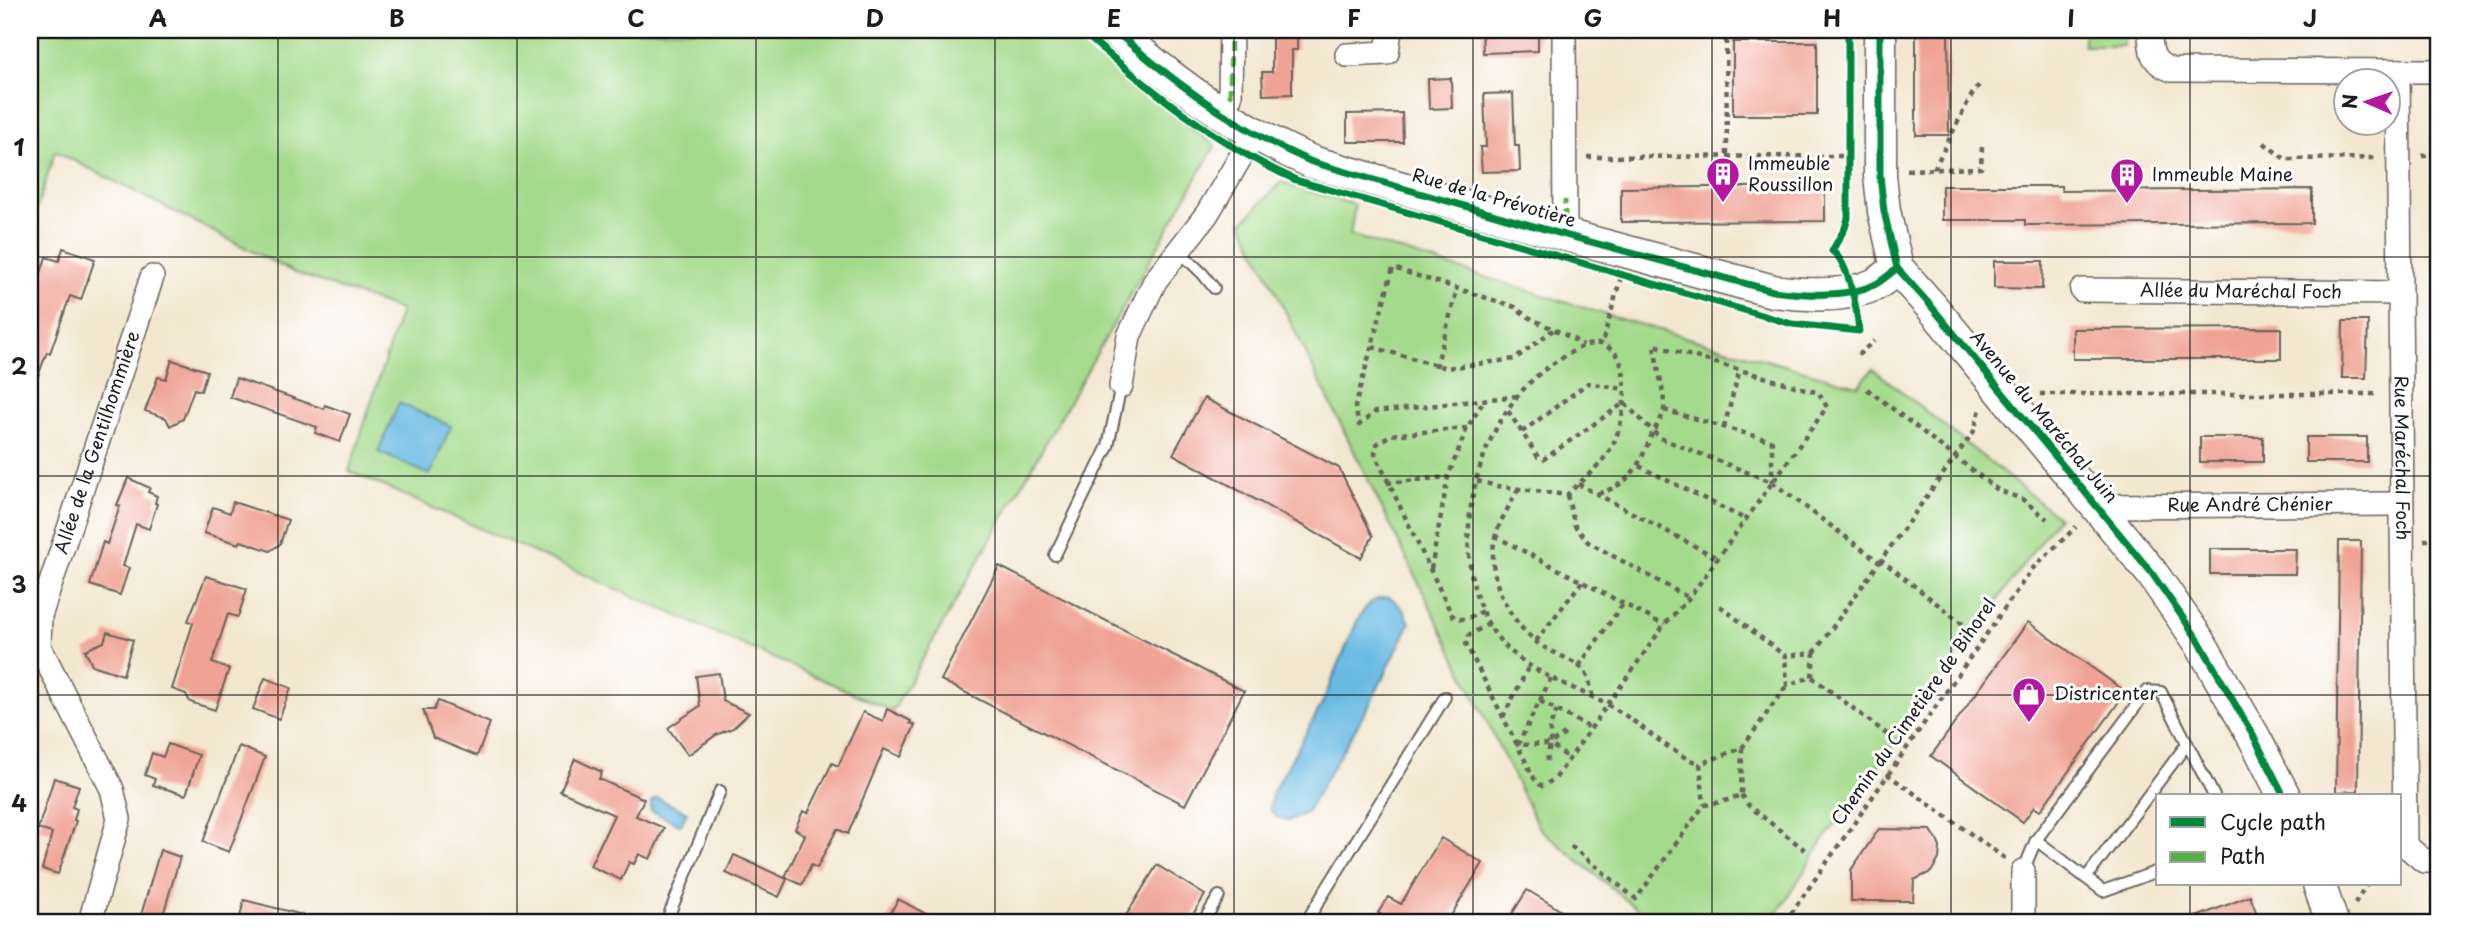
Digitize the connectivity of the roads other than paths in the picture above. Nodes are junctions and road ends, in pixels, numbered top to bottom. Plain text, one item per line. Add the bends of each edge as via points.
1 (1114, 30) edge
2 (1231, 30) edge
3 (1390, 30) edge
4 (1564, 30) edge
5 (1880, 30) edge
6 (2150, 30) edge
7 (1347, 55) dead end
8 (2332, 71) edge
9 (2402, 71) edge
10 (2438, 71) edge
11 (1230, 97) dead end
12 (1257, 134) junction
13 (2398, 136) edge
14 (1564, 235) junction
15 (1178, 251) junction
16 (1897, 268) junction
17 (152, 277) dead end
18 (1214, 288) dead end
19 (2082, 290) dead end
20 (2400, 293) junction
21 (1121, 386) joint
22 (2401, 504) junction
23 (2087, 516) junction
24 (1055, 555) dead end
25 (1445, 697) dead end
26 (2187, 744) junction
27 (720, 792) dead end
28 (2213, 794) edge
29 (2283, 794) edge
30 (2036, 840) junction
31 (2438, 861) edge
32 (2023, 871) joint
33 (2156, 872) edge
34 (2086, 878) junction
35 (2320, 886) edge
36 (1219, 896) dead end
37 (90, 922) edge
38 (666, 922) edge
39 (1203, 922) edge
40 (1307, 922) edge
41 (2023, 922) edge
42 (2332, 922) edge

1 - 12 street, Rue de la Prévotière via 1181,85
2 - 11 street
3 - 7 street via 1387,53
4 - 14 street
5 - 16 street, Avenue du Maréchal Juin via 1880,176
6 - 8 street via 2154,57 2160,66 2172,70
9 - 10 street
12 - 14 street, Rue de la Prévotière via 1312,162
12 - 15 street
13 - 20 street, Rue Maréchal Foch
14 - 16 street, Rue de la Prévotière via 1800,295 1875,285
15 - 18 lane
15 - 21 street via 1155,281 1129,335
16 - 23 street, Avenue du Maréchal Juin
17 - 37 street, Allée de la Gentilhommière via 40,616 39,646 113,789 119,819
19 - 20 street, Allée du Maréchal Foch
20 - 22 street, Rue Maréchal Foch
21 - 24 lane via 1108,446
22 - 23 street, Rue André Chénier
22 - 31 street, Rue Maréchal Foch via 2404,845 2424,861
23 - 29 street, Avenue du Maréchal Juin via 2151,572 2199,641
25 - 40 lane
26 - 28 lane
26 - 30 lane via 2161,692 2147,691
26 - 34 lane
27 - 38 lane
30 - 32 lane
30 - 34 lane
32 - 41 street
33 - 34 lane via 2103,891
35 - 42 street
36 - 39 lane

